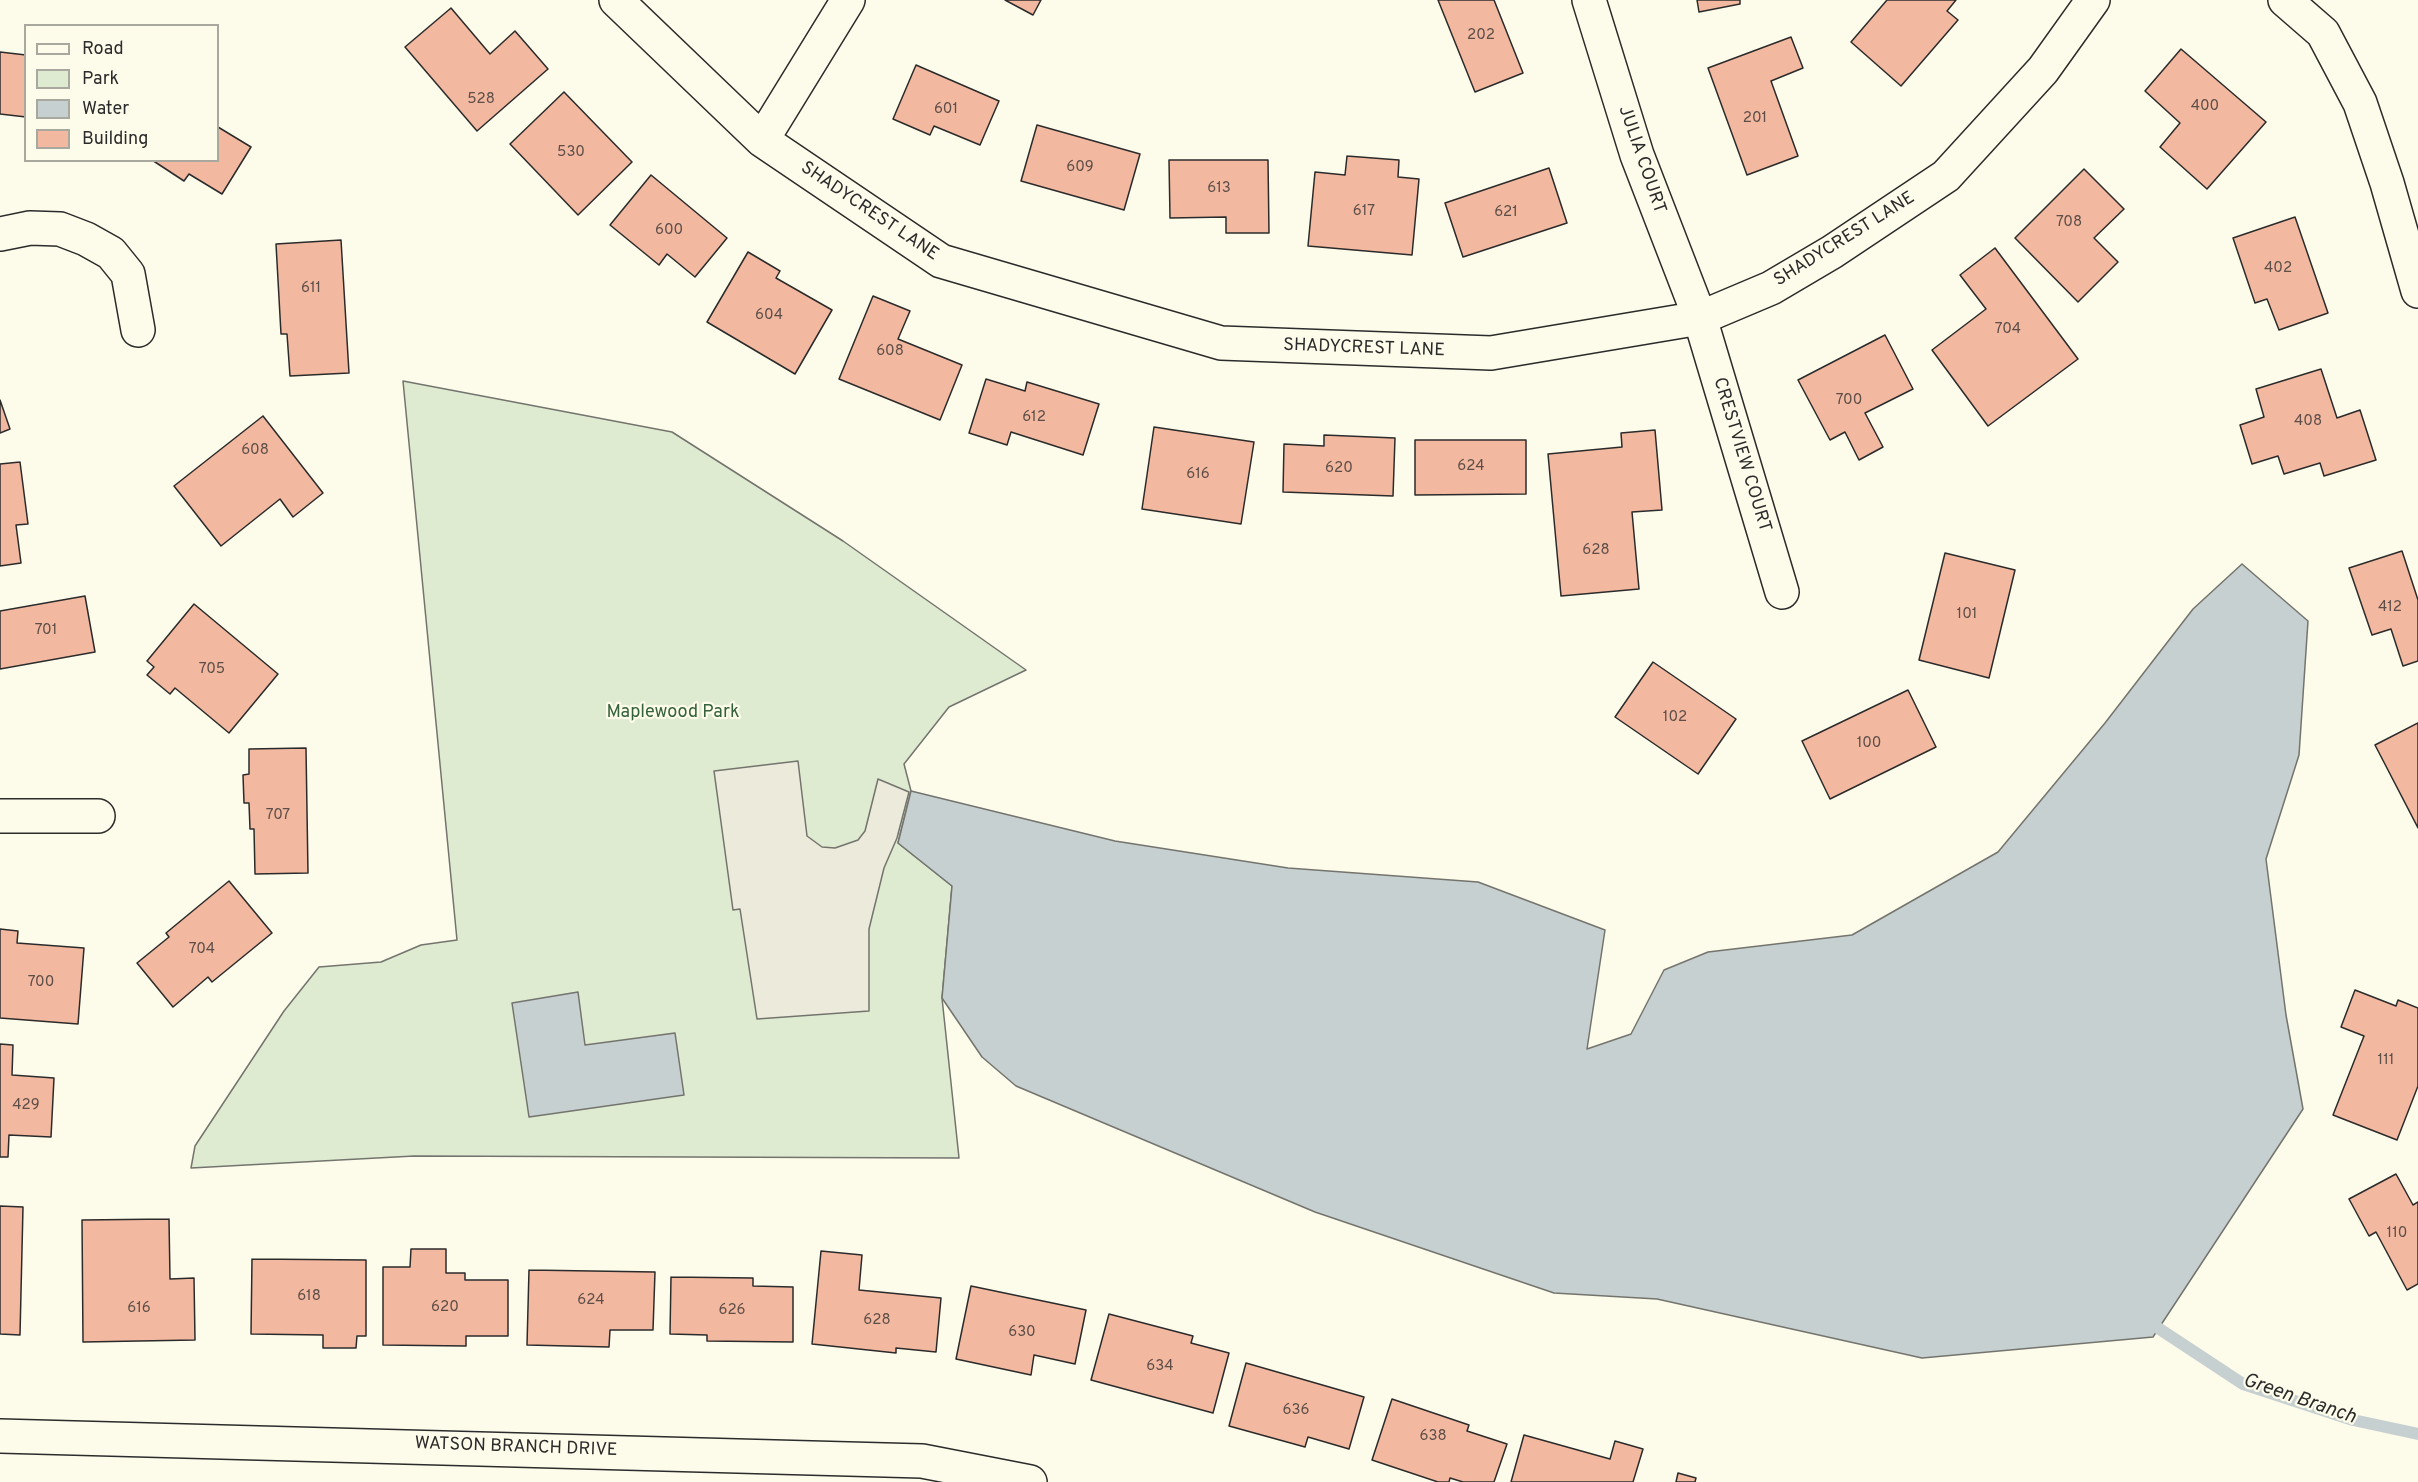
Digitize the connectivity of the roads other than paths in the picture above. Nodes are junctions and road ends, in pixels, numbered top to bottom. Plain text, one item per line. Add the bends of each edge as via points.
1 (616, 0) edge
2 (848, 0) edge
3 (1590, 0) edge
4 (2093, 0) edge
5 (2285, 0) edge
6 (762, 140) junction
7 (0, 234) edge
8 (2418, 291) edge
9 (1700, 318) junction
10 (138, 330) dead end
11 (1782, 592) dead end
12 (0, 816) edge
13 (98, 816) dead end
14 (0, 1436) edge
15 (1030, 1482) edge

1 - 6 street, SHADYCREST LANE
2 - 6 street
3 - 9 street, JULIA COURT via 1637,155
4 - 9 street, SHADYCREST LANE via 2043,70 1946,176 1771,288
5 - 8 street via 2323,33 2360,103
6 - 9 street, SHADYCREST LANE via 941,261 1221,343 1491,354
7 - 10 street via 30,228 60,230 111,253 128,274
9 - 11 street, CRESTVIEW COURT
12 - 13 street
14 - 15 street, WATSON BRANCH DRIVE via 922,1461

